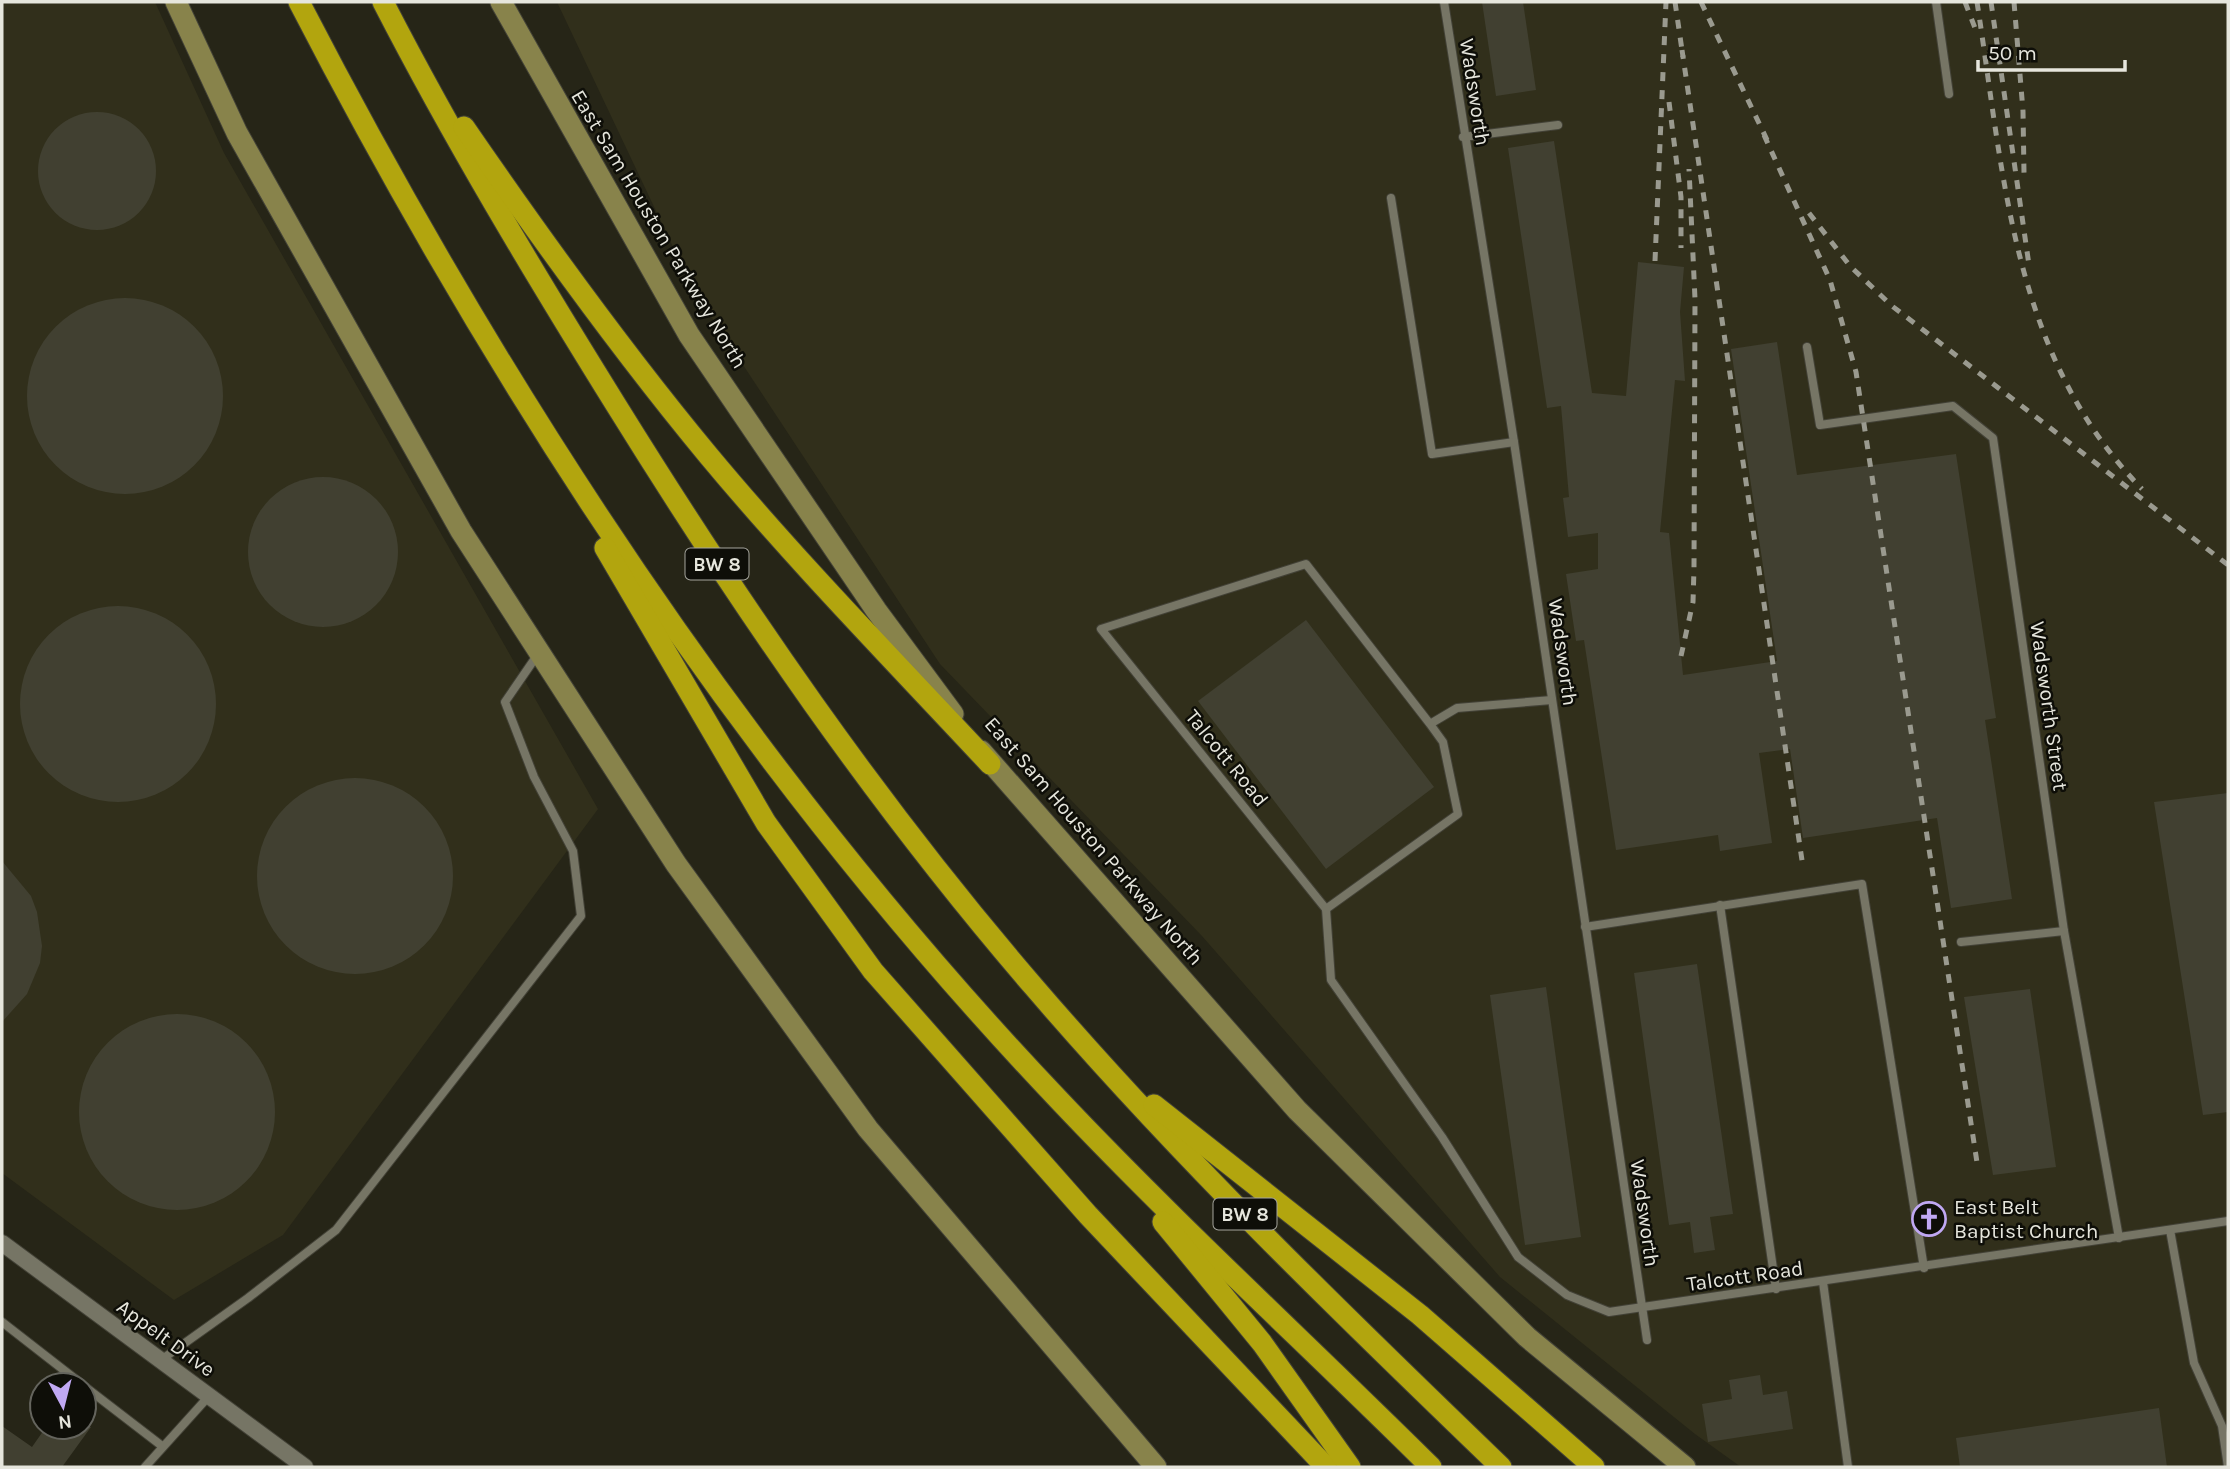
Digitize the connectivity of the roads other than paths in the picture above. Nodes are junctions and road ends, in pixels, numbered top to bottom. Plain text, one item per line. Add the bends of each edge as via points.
1 (176, 2) edge
2 (299, 2) edge
3 (383, 2) edge
4 (500, 2) edge
5 (1444, 2) edge
6 (1936, 2) edge
7 (403, 40) junction
8 (1949, 94) dead end
9 (1558, 125) dead end
10 (1464, 137) junction
11 (1391, 198) dead end
12 (482, 334) junction
13 (1807, 347) dead end
14 (1514, 442) junction
15 (540, 652) junction
16 (1552, 700) junction
17 (1430, 724) junction
18 (990, 764) junction
19 (1720, 905) junction
20 (1326, 909) junction
21 (1585, 927) junction
22 (2064, 931) junction
23 (1961, 942) dead end
24 (1088, 1049) junction
25 (1057, 1098) junction
26 (2228, 1222) edge
27 (2170, 1230) junction
28 (2119, 1238) junction
29 (2, 1243) edge
30 (1924, 1268) junction
31 (1823, 1282) junction
32 (1776, 1289) junction
33 (1641, 1308) junction
34 (2, 1322) edge
35 (1647, 1340) dead end
36 (160, 1361) junction
37 (65, 1371) edge
38 (1238, 1374) junction
39 (209, 1396) junction
40 (98, 1397) edge
41 (162, 1446) junction
42 (145, 1467) edge
43 (305, 1467) edge
44 (1156, 1467) edge
45 (1312, 1467) edge
46 (1326, 1467) edge
47 (1350, 1467) edge
48 (1431, 1467) edge
49 (1501, 1467) edge
50 (1594, 1467) edge
51 (1685, 1467) edge
52 (1847, 1467) edge
53 (2228, 1467) edge

1 - 15 main road via 237,133 461,531
2 - 12 highway, BW 8
3 - 7 highway, BW 8
4 - 18 main road, East Sam Houston Parkway North via 689,335 876,610
5 - 10 lane, Wadsworth
6 - 8 lane
7 - 18 highway via 551,250 708,455
7 - 24 highway, BW 8 via 534,273 736,594 919,846
9 - 10 lane
10 - 14 lane, Wadsworth
11 - 14 lane via 1432,454
12 - 25 highway, BW 8 via 625,555 780,769 913,935
12 - 38 highway via 733,770 798,871 921,1029
13 - 22 lane, Wadsworth Street via 1820,425 1953,406 1993,438
14 - 16 lane, Wadsworth
15 - 36 lane via 505,702 534,777 573,851 581,916 336,1230
15 - 44 main road via 676,864 868,1129
16 - 17 lane via 1457,708
16 - 21 lane, Wadsworth
17 - 20 lane via 1443,742 1458,814
17 - 20 lane, Talcott Road via 1306,564 1101,629
18 - 51 main road, East Sam Houston Parkway North via 1297,1110 1527,1336
19 - 21 lane
19 - 30 lane via 1862,884
19 - 32 lane
20 - 33 lane, Talcott Road via 1331,980 1518,1257 1567,1296 1609,1312
21 - 33 lane, Wadsworth
22 - 23 lane
22 - 28 lane, Wadsworth Street
24 - 49 highway, BW 8 via 1405,1375
24 - 50 highway via 1420,1315
25 - 47 highway via 1262,1343
25 - 48 highway, BW 8
26 - 27 lane, Talcott Road
27 - 28 lane, Talcott Road
27 - 53 lane via 2194,1363 2222,1426
28 - 30 lane, Talcott Road
29 - 36 street, Appelt Drive
30 - 31 lane, Talcott Road
31 - 32 lane, Talcott Road
31 - 52 lane
32 - 33 lane, Talcott Road
33 - 35 lane, Wadsworth
34 - 37 lane
36 - 39 street, Appelt Drive
38 - 45 highway
38 - 46 highway
39 - 41 lane
39 - 43 street, Appelt Drive
40 - 41 lane
41 - 42 lane

